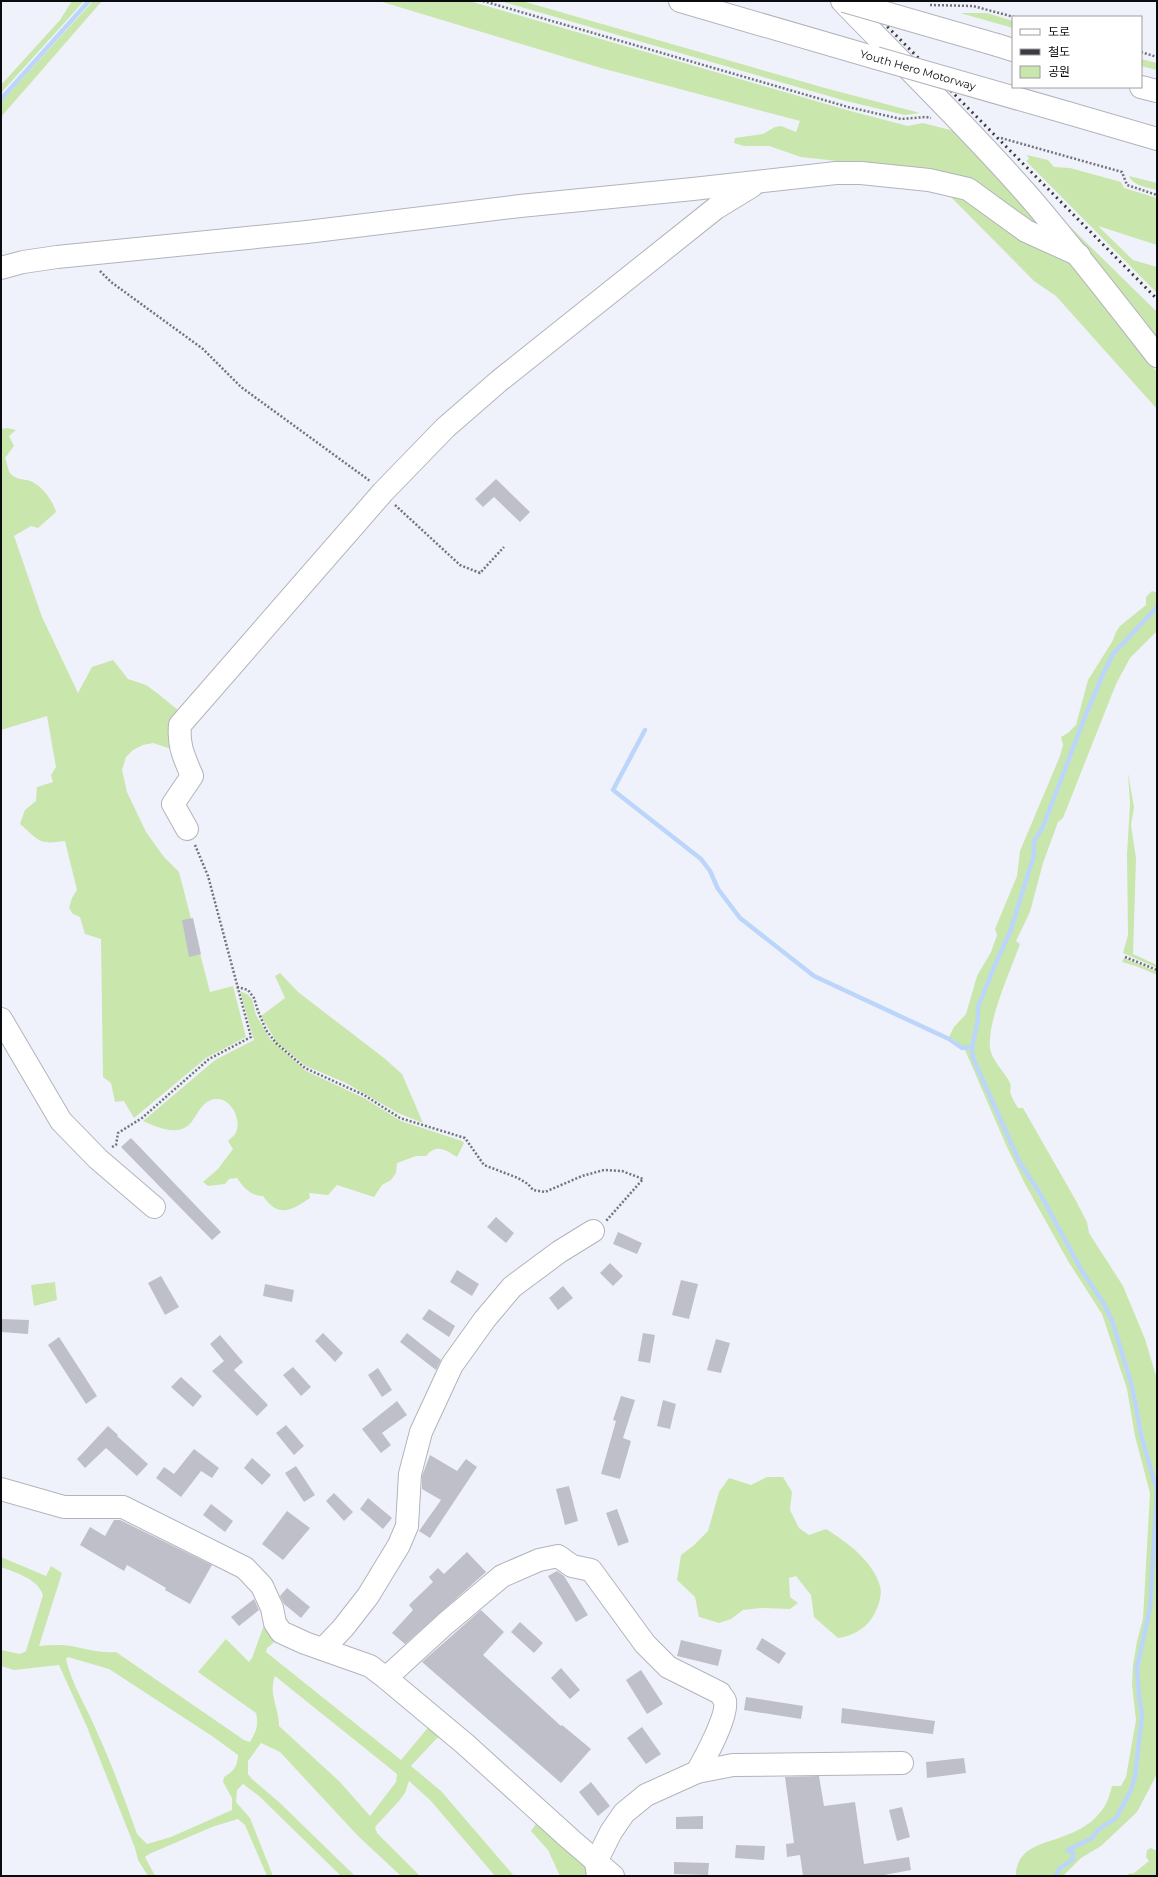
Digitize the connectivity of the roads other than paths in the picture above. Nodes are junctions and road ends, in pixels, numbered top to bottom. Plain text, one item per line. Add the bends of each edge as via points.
1 (680, 1) edge
2 (843, 1) edge
3 (1005, 47) edge
4 (1142, 87) edge
5 (1157, 91) edge
6 (1157, 139) edge
7 (760, 182) junction
8 (1079, 255) junction
9 (1, 268) edge
10 (1157, 356) edge
11 (187, 829) road end
12 (1, 1019) edge
13 (154, 1207) dead end
14 (593, 1231) road end
15 (1, 1489) edge
16 (323, 1648) junction
17 (386, 1678) junction
18 (902, 1763) dead end
19 (697, 1772) junction
20 (597, 1869) edge
21 (613, 1876) edge

1 - 6 main road, Youth Hero Motorway, bridge
2 - 3 main road, bridge
2 - 8 main road via 975,138
4 - 5 main road
7 - 8 main road via 836,173 929,180 968,189 1026,231
7 - 9 main road via 82,254 23,262
7 - 11 main road via 716,208 499,381 445,428 383,492 180,725 180,750 192,776 173,804
8 - 10 main road
12 - 13 main road via 61,1121 98,1159
14 - 16 main road via 559,1252 512,1287 452,1365 421,1432 410,1474 407,1526 399,1545 368,1596 343,1628
15 - 16 main road via 64,1507 123,1507 245,1568 262,1586 272,1608 275,1623 281,1632
16 - 17 main road via 370,1666
17 - 19 main road via 444,1624 502,1576 539,1560 558,1556 572,1566 591,1570 645,1644 668,1667 720,1694 725,1700 725,1713
17 - 20 main road via 465,1744
18 - 19 main road via 733,1766
19 - 20 main road via 646,1795 624,1813 611,1832
20 - 21 main road

